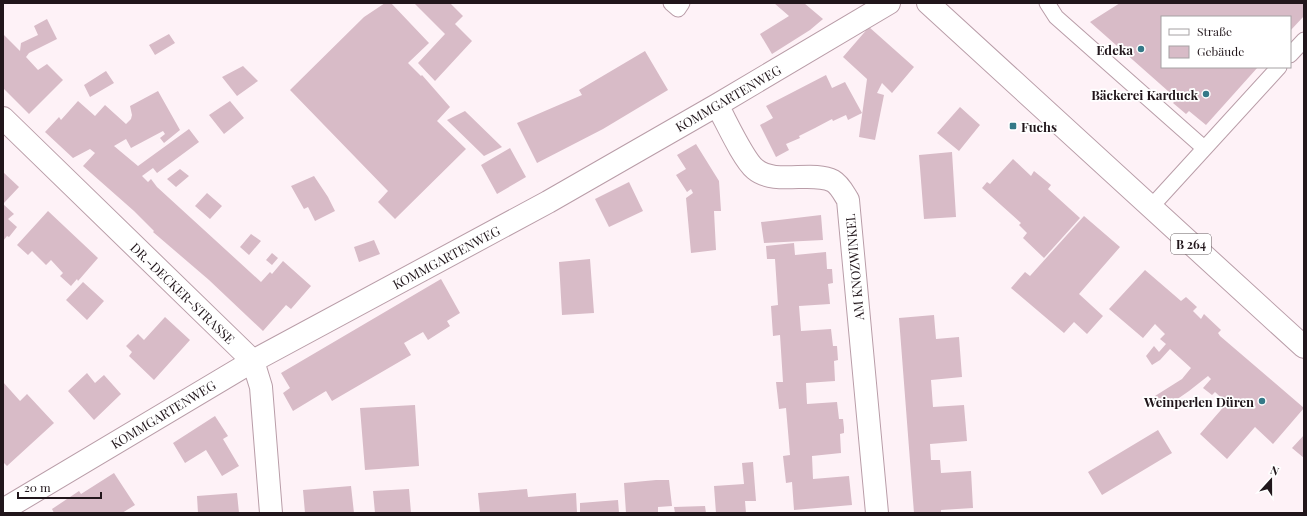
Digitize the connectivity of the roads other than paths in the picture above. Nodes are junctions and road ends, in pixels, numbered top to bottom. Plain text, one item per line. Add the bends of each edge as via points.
1 (671, 3) edge
2 (682, 3) edge
3 (889, 3) edge
4 (928, 3) edge
5 (1047, 3) edge
6 (1304, 40) edge
7 (1291, 54) edge
8 (1278, 68) edge
9 (717, 105) junction
10 (3, 118) edge
11 (1204, 148) junction
12 (1151, 207) junction
13 (1304, 347) edge
14 (253, 361) junction
15 (3, 510) edge
16 (271, 513) edge
17 (877, 513) edge

1 - 2 lane via 678,9
3 - 9 street, KOMMGARTENWEG
4 - 12 street, B 264
5 - 11 lane via 1056,18
6 - 7 lane
8 - 11 lane
9 - 14 street, KOMMGARTENWEG via 548,202
9 - 17 street, AM KNOZWINKEL via 755,169 767,175 833,181 848,200
10 - 14 street, DR.-DECKER-STRASSE
11 - 12 lane
12 - 13 street, B 264
14 - 15 street, KOMMGARTENWEG
14 - 16 street, DR.-DECKER-STRASSE via 261,387

